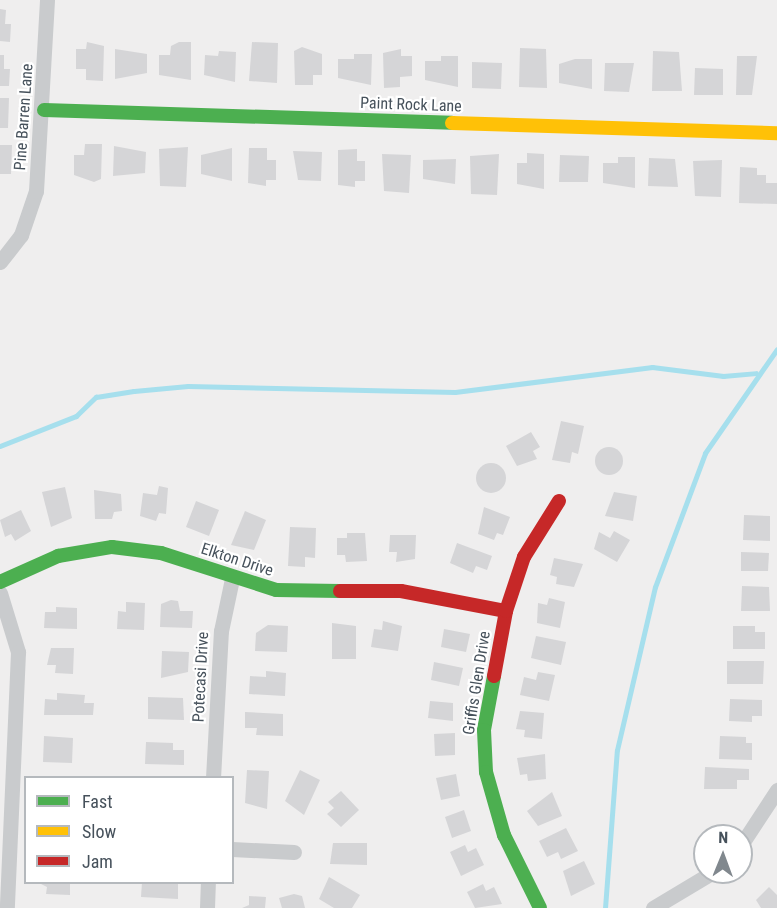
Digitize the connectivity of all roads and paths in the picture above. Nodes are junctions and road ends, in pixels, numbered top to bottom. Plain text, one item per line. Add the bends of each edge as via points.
1 (47, 0) edge
2 (44, 110) junction
3 (777, 133) edge
4 (0, 262) edge
5 (559, 501) dead end
6 (232, 579) junction
7 (0, 582) edge
8 (0, 593) edge
9 (506, 611) junction
10 (213, 776) edge
11 (777, 790) edge
12 (753, 827) edge
13 (234, 849) edge
14 (294, 852) dead end
15 (208, 884) edge
16 (693, 884) edge
17 (7, 908) edge
18 (207, 908) edge
19 (540, 908) edge
20 (653, 908) edge

1 - 2 street, Pine Barren Lane
2 - 3 street, Paint Rock Lane
2 - 4 street, Pine Barren Lane via 36,191 21,235
5 - 9 street, Griffis Glen Drive via 524,556
6 - 7 street, Elkton Drive via 161,553 112,547 58,556
6 - 9 street, Elkton Drive via 301,593 432,594
6 - 10 street, Potecasi Drive via 221,631
8 - 17 street via 18,652
9 - 19 street, Griffis Glen Drive via 484,730 486,772 504,835
11 - 12 street
13 - 14 street
15 - 18 street
16 - 20 street

